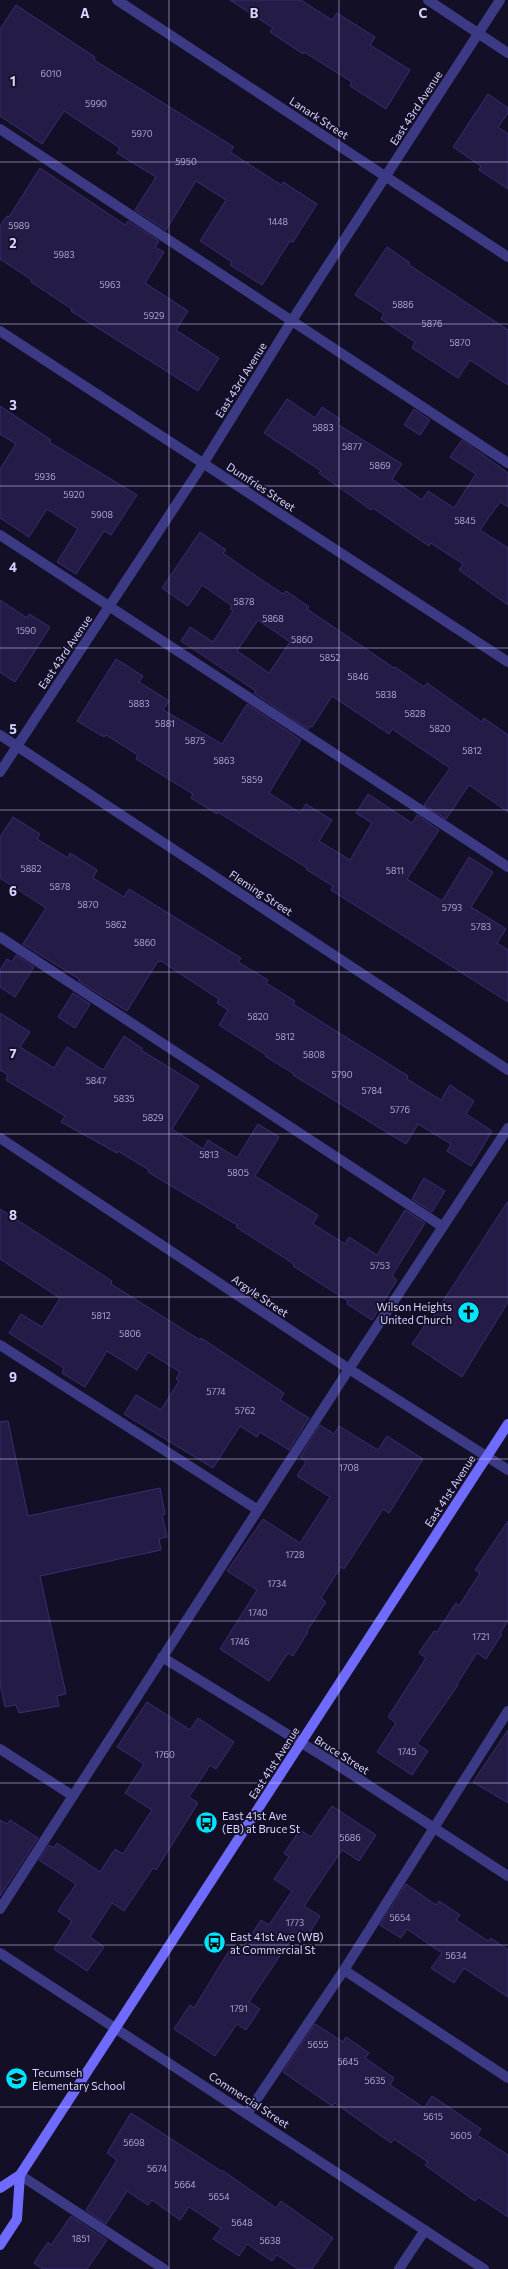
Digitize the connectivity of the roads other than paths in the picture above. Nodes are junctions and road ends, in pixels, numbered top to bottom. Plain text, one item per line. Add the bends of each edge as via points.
1 (117, 0) edge
2 (428, 0) edge
3 (500, 0) edge
4 (478, 33) junction
5 (508, 53) edge
6 (0, 129) edge
7 (386, 176) junction
8 (508, 257) edge
9 (291, 322) junction
10 (0, 331) edge
11 (508, 463) edge
12 (203, 464) junction
13 (0, 535) edge
14 (110, 606) junction
15 (508, 662) edge
16 (0, 736) edge
17 (16, 747) junction
18 (0, 772) edge
19 (508, 867) edge
20 (0, 937) edge
21 (508, 1070) edge
22 (508, 1128) edge
23 (0, 1138) edge
24 (443, 1227) junction
25 (0, 1345) edge
26 (349, 1369) junction
27 (508, 1424) edge
28 (487, 1457) junction
29 (508, 1470) edge
30 (258, 1510) junction
31 (162, 1657) junction
32 (508, 1710) edge
33 (301, 1743) junction
34 (0, 1749) edge
35 (72, 1796) junction
36 (434, 1827) junction
37 (508, 1876) edge
38 (0, 1909) edge
39 (0, 1953) edge
40 (344, 1970) junction
41 (116, 2028) junction
42 (508, 2078) edge
43 (248, 2114) junction
44 (20, 2175) junction
45 (0, 2188) edge
46 (425, 2230) junction
47 (0, 2245) edge
48 (164, 2269) edge
49 (399, 2269) edge
50 (484, 2269) edge

1 - 7 street, Lanark Street
2 - 4 street
3 - 4 street, East 43rd Avenue
4 - 5 street
4 - 7 street, East 43rd Avenue
6 - 9 street
7 - 8 street, Lanark Street
7 - 9 street, East 43rd Avenue
9 - 11 street
9 - 12 street, East 43rd Avenue
10 - 12 street, Dumfries Street
12 - 14 street, East 43rd Avenue
12 - 15 street, Dumfries Street
13 - 14 street
14 - 17 street, East 43rd Avenue
14 - 19 street
16 - 17 street, Fleming Street
17 - 18 street, East 43rd Avenue
17 - 21 street, Fleming Street
20 - 24 street
22 - 24 street
23 - 26 street, Argyle Street
24 - 26 street
25 - 30 street
26 - 28 street, Argyle Street
26 - 30 street
27 - 28 main road, East 41st Avenue
28 - 29 street, Argyle Street
28 - 33 main road, East 41st Avenue
30 - 31 street
31 - 33 street, Bruce Street
31 - 35 street
32 - 36 street
33 - 36 street, Bruce Street
33 - 41 main road, East 41st Avenue
34 - 35 street
35 - 38 street
36 - 37 street, Bruce Street
36 - 40 street
39 - 41 street, Commercial Street
40 - 42 street
40 - 43 street
41 - 43 street, Commercial Street
41 - 44 main road, East 41st Avenue
43 - 46 street, Commercial Street
44 - 45 main road, East 41st Avenue
44 - 47 main road, East 41st Avenue via 17,2219
44 - 48 street
46 - 49 street
46 - 50 street, Commercial Street

